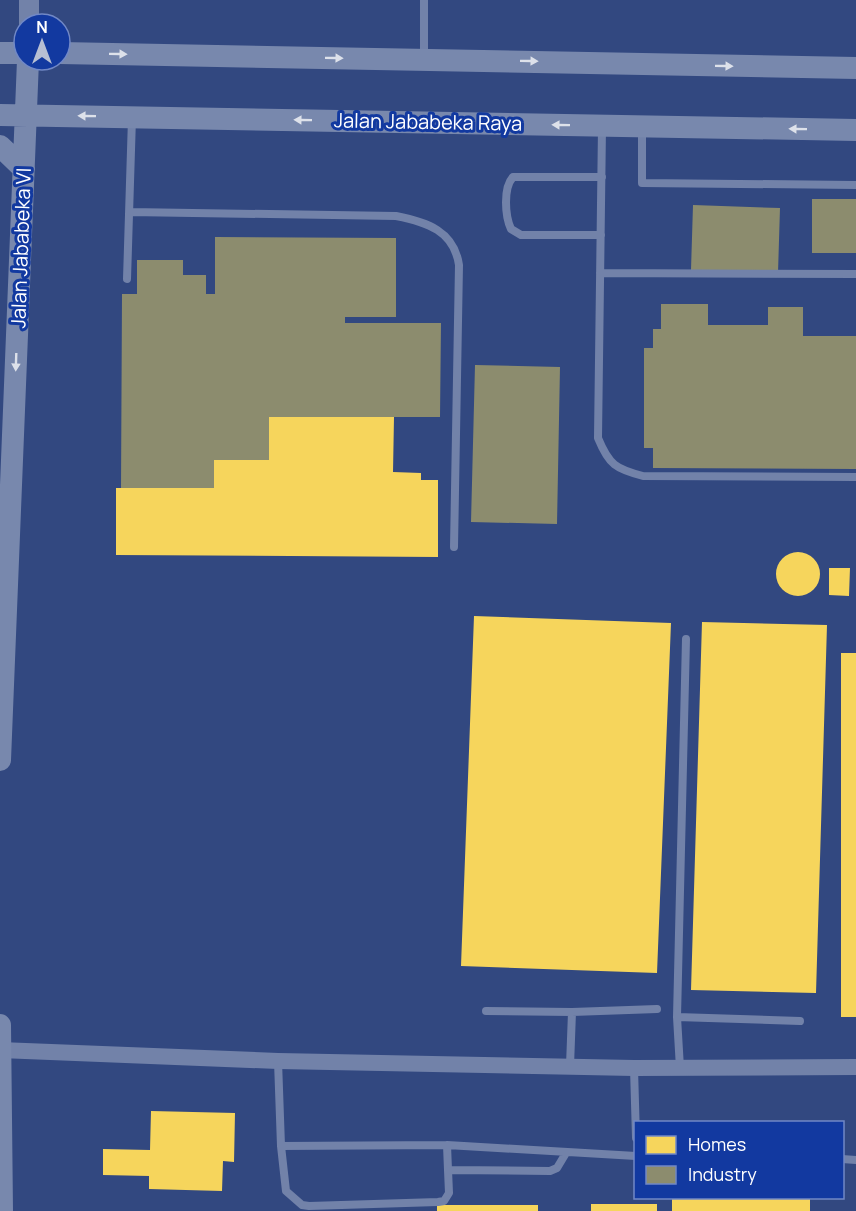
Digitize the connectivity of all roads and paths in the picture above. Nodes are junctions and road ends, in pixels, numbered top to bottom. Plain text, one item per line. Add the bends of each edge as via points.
1 (424, 0) edge
2 (72, 53) edge
3 (424, 59) junction
4 (28, 72) edge
5 (851, 72) edge
6 (0, 115) edge
7 (26, 115) junction
8 (856, 116) edge
9 (132, 117) junction
10 (602, 126) junction
11 (642, 126) junction
12 (847, 130) edge
13 (0, 146) edge
14 (24, 169) junction
15 (602, 177) junction
16 (856, 185) edge
17 (130, 212) junction
18 (601, 235) junction
19 (600, 273) junction
20 (856, 274) edge
21 (127, 279) dead end
22 (856, 477) edge
23 (454, 547) dead end
24 (686, 639) dead end
25 (0, 760) edge
26 (657, 1009) dead end
27 (486, 1011) dead end
28 (572, 1012) junction
29 (677, 1017) junction
30 (800, 1021) dead end
31 (0, 1025) edge
32 (1, 1050) edge
33 (278, 1061) junction
34 (570, 1066) junction
35 (856, 1067) edge
36 (634, 1068) junction
37 (680, 1068) junction
38 (636, 1121) edge
39 (447, 1145) junction
40 (281, 1146) junction
41 (566, 1153) junction
42 (634, 1156) edge
43 (448, 1170) junction
44 (2, 1211) edge

1 - 3 lane
2 -> 3 main road
3 -> 5 main road
4 - 7 main road, Jalan Jababeka VI
6 - 7 main road, Jalan Jababeka Raya
9 -> 7 main road, Jalan Jababeka Raya
7 - 14 main road, Jalan Jababeka VI
8 - 12 main road
10 -> 9 main road, Jalan Jababeka Raya
9 - 17 lane
10 - 11 main road, Jalan Jababeka Raya
10 - 15 lane
12 -> 11 main road, Jalan Jababeka Raya
11 - 16 lane via 642,183
13 - 14 main road
14 -> 25 main road, Jalan Jababeka VI
15 - 18 lane
15 - 18 lane via 513,177 508,184 507,213 511,229 521,235
17 - 21 lane
17 - 23 lane via 396,216 423,221 450,241 457,251 459,265
18 - 19 lane
19 - 20 lane
19 - 22 lane via 598,438 605,456 618,470 643,476
24 - 29 lane
26 - 28 lane
27 - 28 lane
28 - 34 lane
29 - 30 lane
29 - 37 lane
31 - 32 main road
32 - 33 street
32 - 44 main road
33 - 34 street
33 - 40 lane
34 - 36 street
35 - 37 street
36 - 37 street
36 - 38 lane
39 - 40 lane
39 - 41 lane
39 - 43 lane
40 - 43 lane via 286,1191 302,1205 444,1201 449,1193
41 - 42 lane
41 - 43 lane via 557,1168 550,1171

